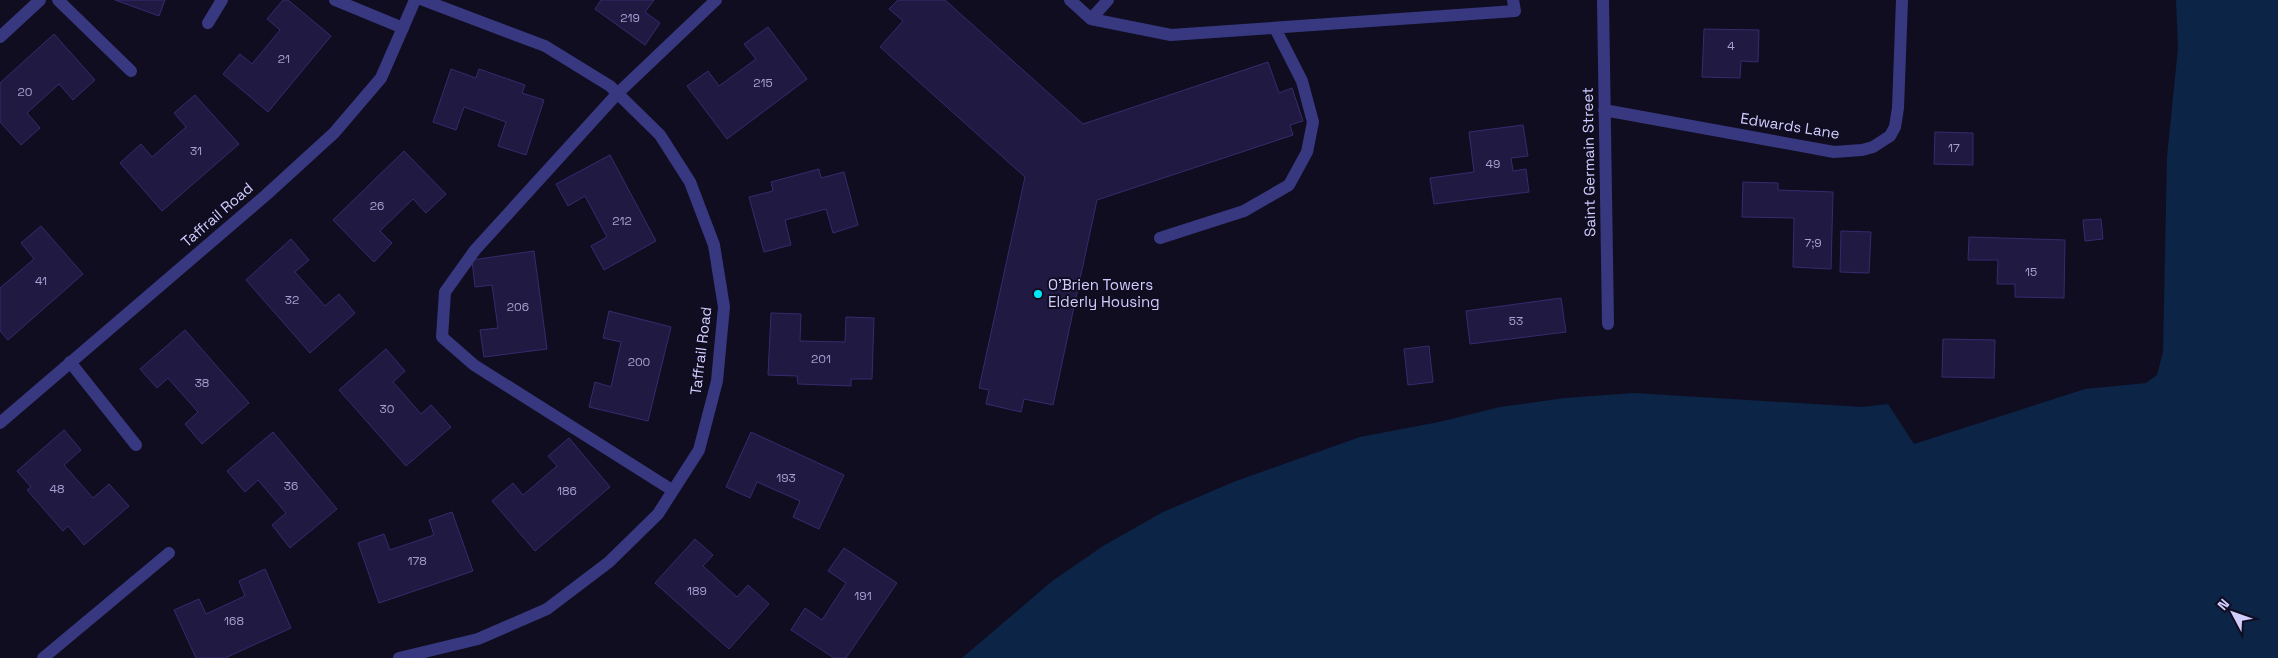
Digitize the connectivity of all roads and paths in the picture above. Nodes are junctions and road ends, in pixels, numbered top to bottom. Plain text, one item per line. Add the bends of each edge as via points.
1 (40, 0) edge
2 (58, 0) edge
3 (222, 0) edge
4 (334, 0) edge
5 (415, 0) edge
6 (423, 0) edge
7 (716, 0) edge
8 (1070, 0) edge
9 (1108, 0) edge
10 (1513, 0) edge
11 (1603, 0) edge
12 (1902, 0) edge
13 (1091, 19) junction
14 (208, 23) dead end
15 (403, 28) junction
16 (1275, 28) junction
17 (0, 37) edge
18 (131, 71) dead end
19 (617, 94) junction
20 (1604, 110) junction
21 (1160, 238) dead end
22 (1608, 324) dead end
23 (70, 362) junction
24 (0, 422) edge
25 (136, 445) dead end
26 (672, 490) junction
27 (169, 553) dead end
28 (43, 658) edge
29 (399, 658) edge

1 - 17 street
2 - 18 street
3 - 14 street
4 - 15 street
5 - 15 street, Taffrail Road
6 - 19 street, Taffrail Road via 545,46 610,86
7 - 19 street
8 - 13 street
9 - 13 street
10 - 16 street via 1515,11
11 - 20 street, Saint Germain Street
12 - 20 street, Edwards Lane via 1895,127 1890,136 1873,148 1834,152
13 - 16 street via 1171,35
15 - 23 street, Taffrail Road via 382,78 334,132 266,195
16 - 21 street via 1302,81 1313,122 1307,152 1289,185 1244,211
19 - 26 street, Taffrail Road via 660,135 690,182 714,245 724,307 717,380 699,450
19 - 26 street via 475,250 445,292 442,337 474,365
20 - 22 street, Saint Germain Street
23 - 24 street, Taffrail Road
23 - 25 street
26 - 29 street, Taffrail Road via 658,514 609,562 547,609 478,639
27 - 28 street

